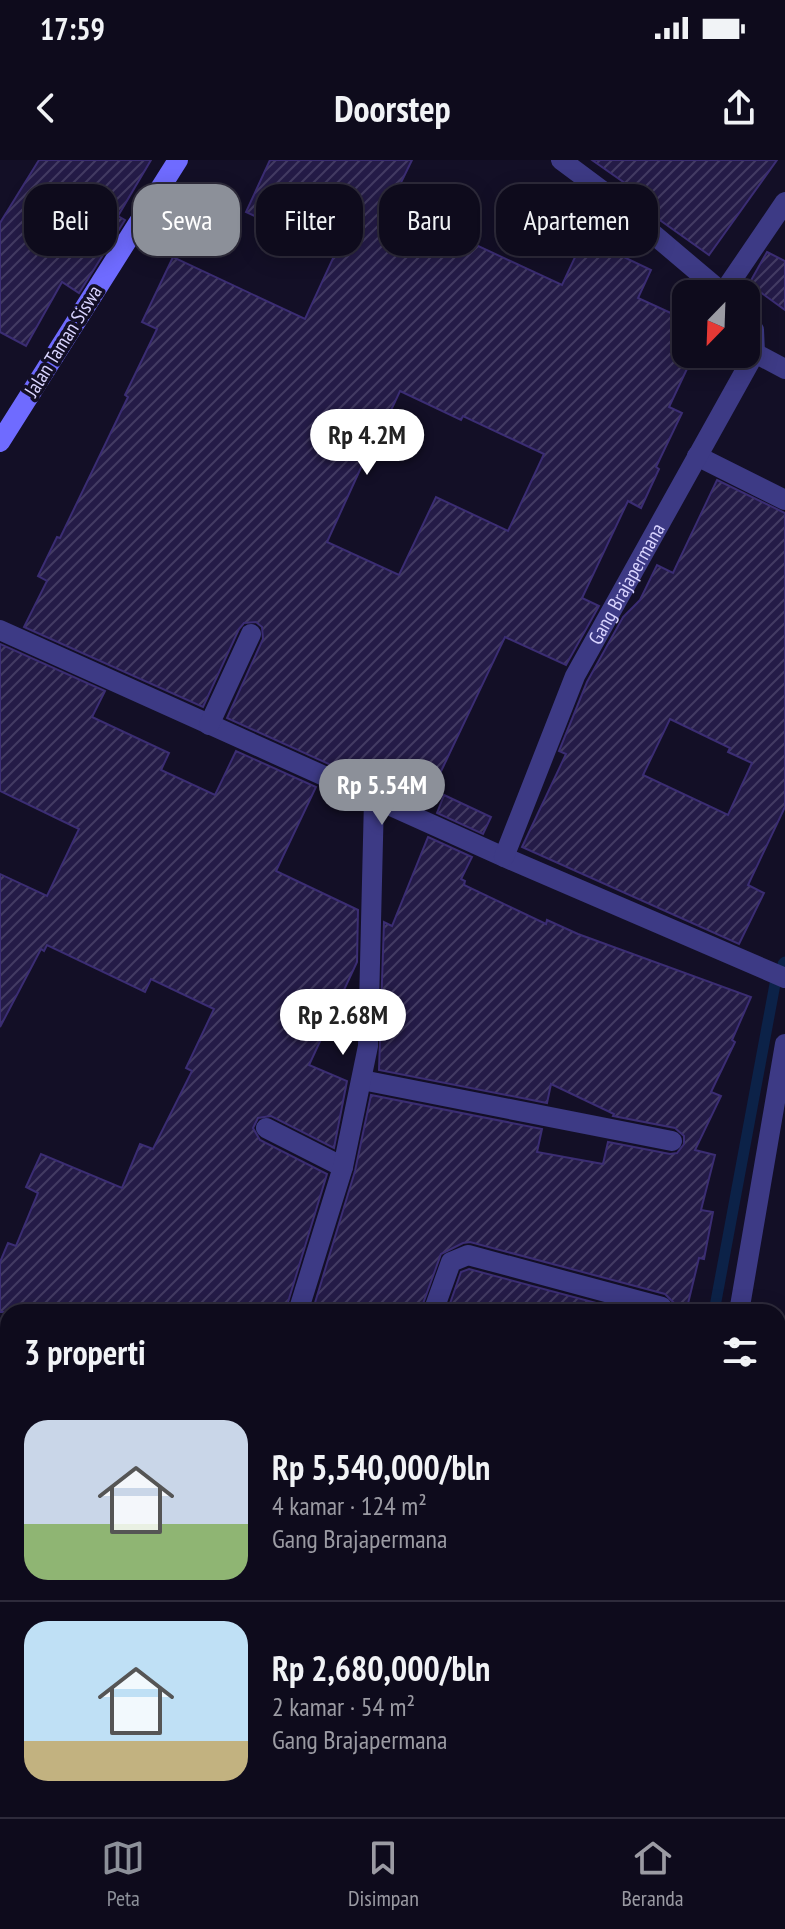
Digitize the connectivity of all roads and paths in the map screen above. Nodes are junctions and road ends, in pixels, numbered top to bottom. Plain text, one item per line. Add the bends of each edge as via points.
1 (178, 160) edge
2 (561, 160) edge
3 (785, 202) edge
4 (707, 280) edge
5 (732, 280) edge
6 (760, 356) edge
7 (747, 368) edge
8 (785, 369) edge
9 (0, 442) edge
10 (697, 456) junction
11 (785, 500) edge
12 (0, 630) edge
13 (251, 634) dead end
14 (209, 725) junction
15 (374, 799) junction
16 (504, 857) junction
17 (785, 978) edge
18 (785, 1044) edge
19 (362, 1080) junction
20 (266, 1128) dead end
21 (672, 1141) dead end
22 (343, 1167) junction
23 (300, 1304) edge
24 (436, 1304) edge
25 (651, 1304) edge
26 (740, 1304) edge

1 - 9 main road, Jalan Taman Siswa
2 - 4 street
3 - 5 street
6 - 8 street
7 - 10 street, Gang Brajapermana
10 - 11 street
10 - 16 street, Gang Brajapermana via 575,676
12 - 14 street
13 - 14 street
14 - 15 street
15 - 16 street
15 - 19 street via 368,1046
16 - 17 street
18 - 26 street
19 - 21 street
19 - 22 street
20 - 22 street
22 - 23 street
24 - 25 street via 451,1262 468,1255

